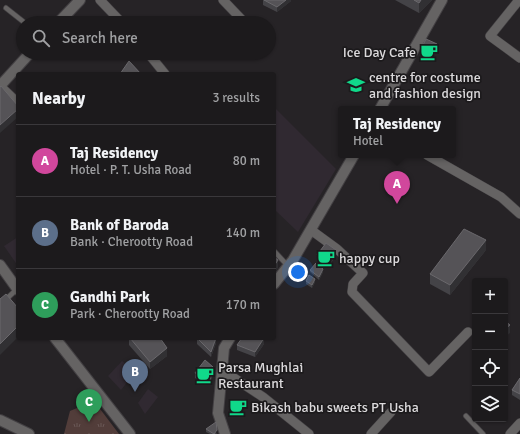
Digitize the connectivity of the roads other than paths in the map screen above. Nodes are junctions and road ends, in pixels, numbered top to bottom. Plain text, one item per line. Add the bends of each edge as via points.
1 (80, 0) edge
2 (100, 0) edge
3 (223, 0) edge
4 (442, 0) edge
5 (519, 0) edge
6 (6, 8) dead end
7 (16, 16) edge
8 (65, 16) edge
9 (115, 16) edge
10 (238, 16) edge
11 (520, 58) edge
12 (24, 60) edge
13 (154, 60) edge
14 (163, 72) edge
15 (0, 86) edge
16 (16, 101) edge
17 (382, 106) edge
18 (352, 158) edge
19 (432, 158) edge
20 (520, 214) edge
21 (311, 230) junction
22 (276, 253) edge
23 (0, 265) edge
24 (288, 266) junction
25 (276, 281) edge
26 (16, 285) edge
27 (16, 287) edge
28 (0, 304) edge
29 (468, 332) dead end
30 (57, 340) edge
31 (229, 340) edge
32 (222, 370) junction
33 (391, 412) dead end
34 (466, 416) dead end
35 (0, 420) edge
36 (520, 423) edge
37 (29, 434) edge
38 (130, 434) edge
39 (225, 434) edge
40 (309, 434) edge
41 (371, 434) edge
42 (484, 434) edge
43 (510, 434) edge

1 - 8 street
2 - 9 street
3 - 10 street
4 - 17 street
5 - 11 street via 490,36
6 - 7 lane
12 - 15 street
13 - 14 street
15 - 16 street
18 - 21 street
19 - 20 street via 501,197
21 - 24 street
21 - 29 street via 363,273 353,284 352,292 429,372
22 - 24 lane
23 - 26 street
24 - 25 street
27 - 28 lane
30 - 38 street
31 - 32 street via 224,348
32 - 39 street via 218,413
32 - 40 street via 263,397
33 - 41 street
34 - 42 lane
35 - 37 street
36 - 43 street

